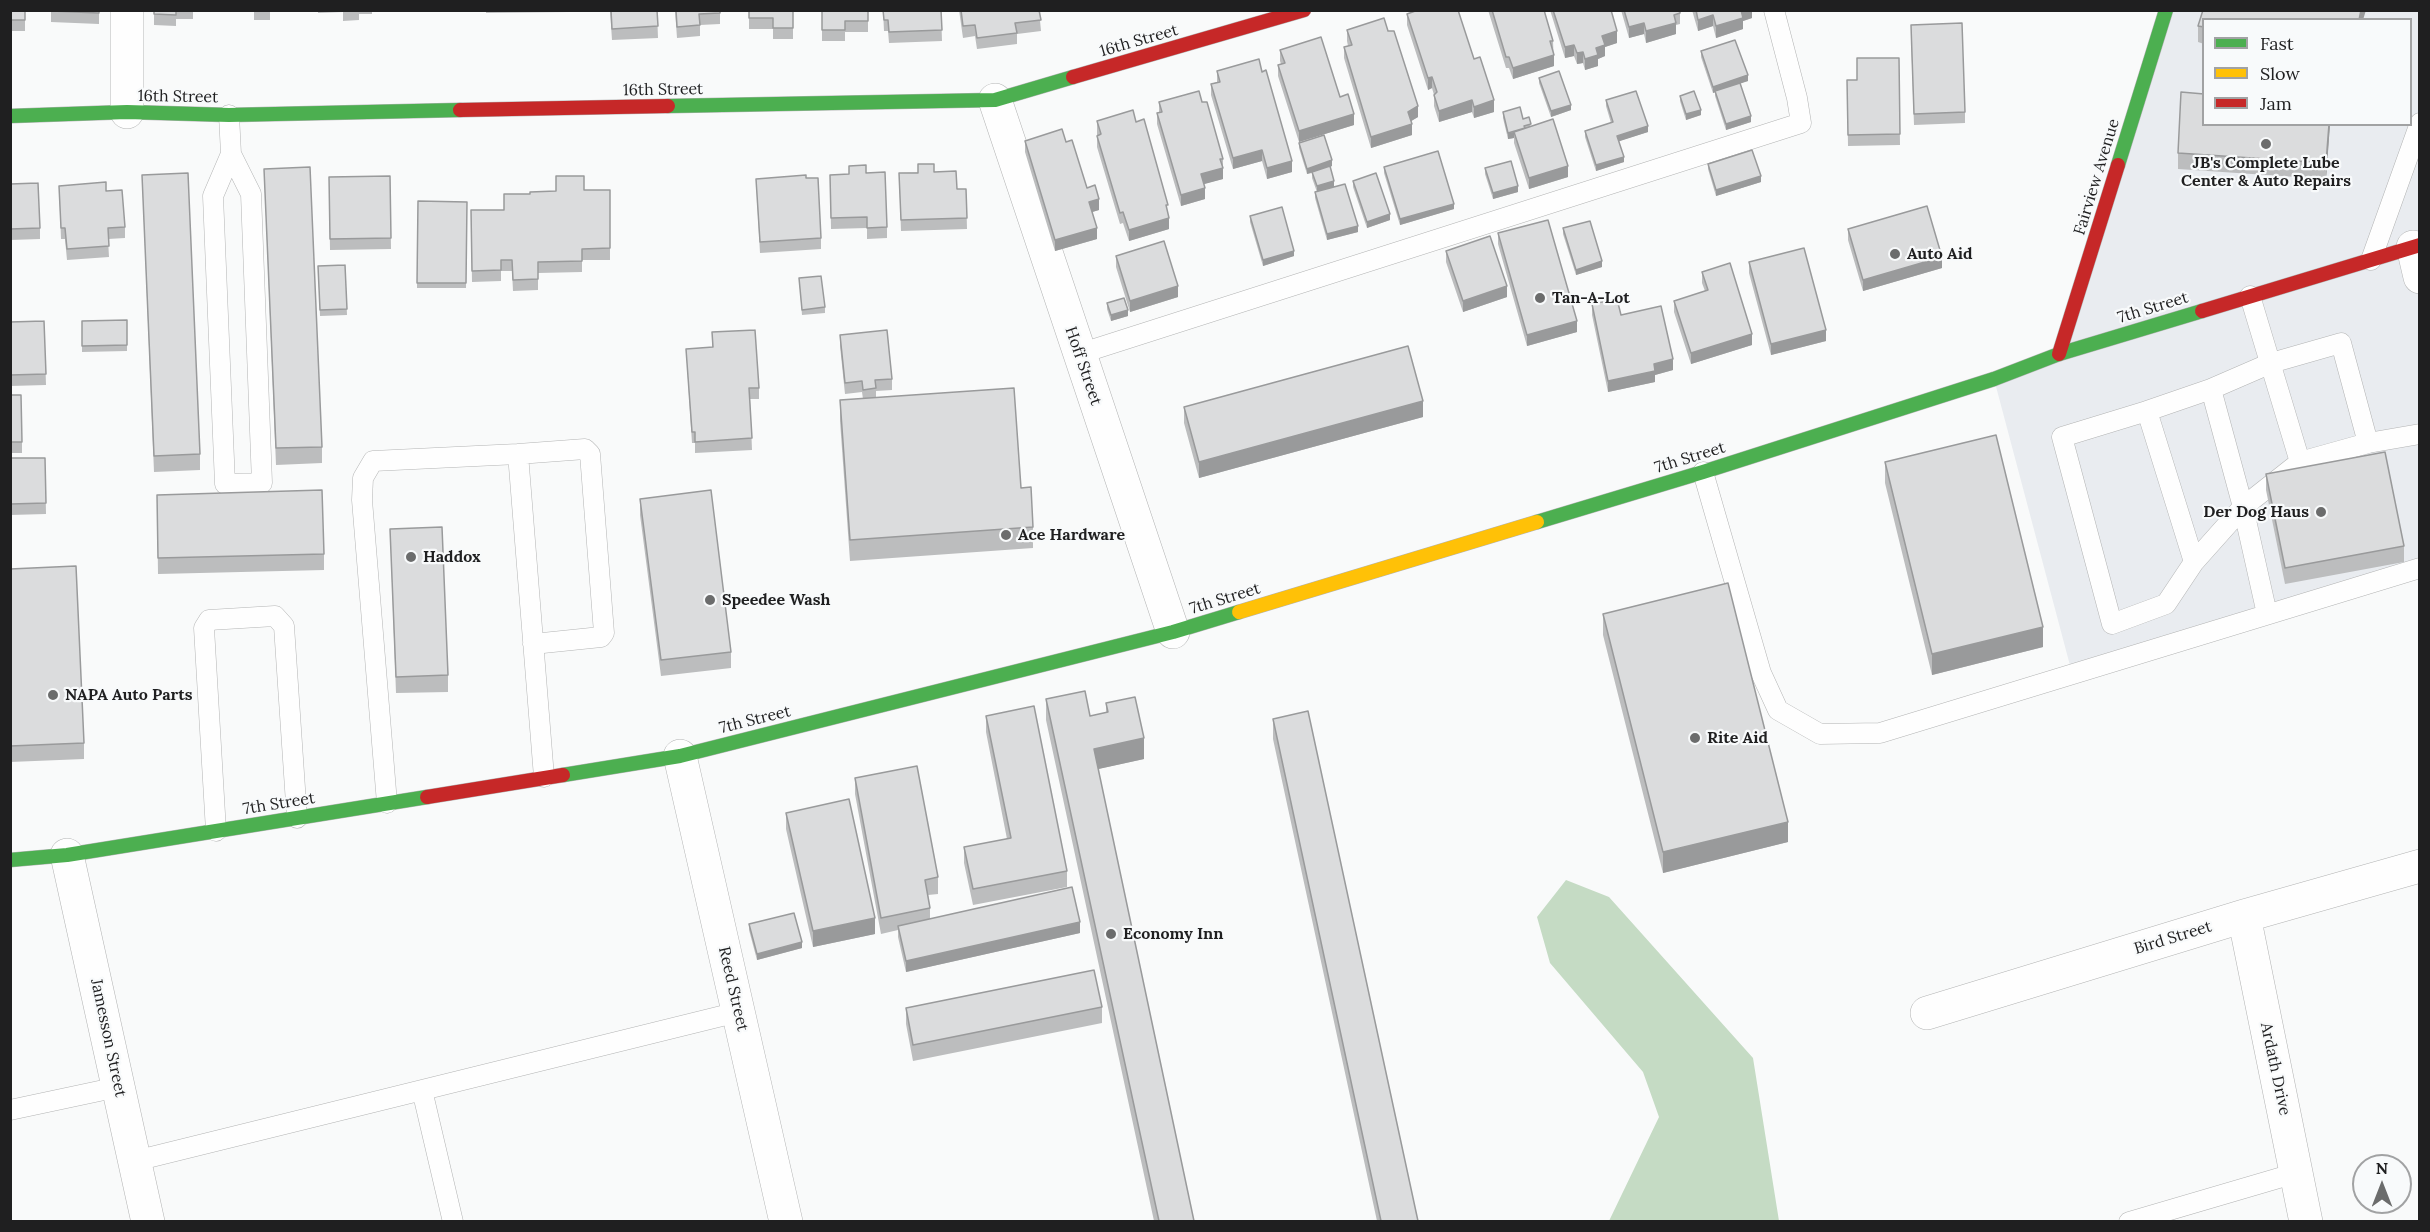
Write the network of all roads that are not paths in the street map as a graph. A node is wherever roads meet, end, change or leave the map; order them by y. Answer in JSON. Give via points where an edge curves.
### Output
{"nodes":[{"id":1,"x":127,"y":10,"type":"edge"},
{"id":2,"x":1304,"y":10,"type":"edge"},
{"id":3,"x":1774,"y":10,"type":"edge"},
{"id":4,"x":2166,"y":10,"type":"edge"},
{"id":5,"x":995,"y":100,"type":"junction"},
{"id":6,"x":127,"y":112,"type":"junction"},
{"id":7,"x":229,"y":115,"type":"junction"},
{"id":8,"x":10,"y":116,"type":"edge"},
{"id":9,"x":2420,"y":123,"type":"edge"},
{"id":10,"x":231,"y":153,"type":"junction"},
{"id":11,"x":2417,"y":256,"type":"edge"},
{"id":12,"x":2371,"y":260,"type":"junction"},
{"id":13,"x":2250,"y":296,"type":"junction"},
{"id":14,"x":1079,"y":354,"type":"junction"},
{"id":15,"x":2059,"y":354,"type":"junction"},
{"id":16,"x":2271,"y":363,"type":"junction"},
{"id":17,"x":2211,"y":389,"type":"junction"},
{"id":18,"x":2147,"y":411,"type":"junction"},
{"id":19,"x":2420,"y":434,"type":"edge"},
{"id":20,"x":2368,"y":443,"type":"junction"},
{"id":21,"x":518,"y":454,"type":"junction"},
{"id":22,"x":2300,"y":462,"type":"junction"},
{"id":23,"x":1703,"y":472,"type":"junction"},
{"id":24,"x":2243,"y":507,"type":"junction"},
{"id":25,"x":2194,"y":562,"type":"junction"},
{"id":26,"x":2420,"y":568,"type":"edge"},
{"id":27,"x":2267,"y":614,"type":"junction"},
{"id":28,"x":1173,"y":632,"type":"junction"},
{"id":29,"x":533,"y":644,"type":"junction"},
{"id":30,"x":680,"y":756,"type":"junction"},
{"id":31,"x":544,"y":777,"type":"junction"},
{"id":32,"x":387,"y":803,"type":"junction"},
{"id":33,"x":297,"y":818,"type":"junction"},
{"id":34,"x":216,"y":831,"type":"junction"},
{"id":35,"x":67,"y":855,"type":"junction"},
{"id":36,"x":10,"y":860,"type":"edge"},
{"id":37,"x":2420,"y":866,"type":"edge"},
{"id":38,"x":2244,"y":916,"type":"junction"},
{"id":39,"x":738,"y":1012,"type":"junction"},
{"id":40,"x":1926,"y":1013,"type":"dead end"},
{"id":41,"x":118,"y":1087,"type":"junction"},
{"id":42,"x":422,"y":1090,"type":"junction"},
{"id":43,"x":10,"y":1110,"type":"edge"},
{"id":44,"x":135,"y":1161,"type":"junction"},
{"id":45,"x":2296,"y":1173,"type":"junction"},
{"id":46,"x":148,"y":1221,"type":"edge"},
{"id":47,"x":453,"y":1221,"type":"edge"},
{"id":48,"x":786,"y":1221,"type":"edge"},
{"id":49,"x":2128,"y":1221,"type":"edge"},
{"id":50,"x":2306,"y":1221,"type":"edge"}],
"edges":[{"from":1,"to":6,"type":"street"},
{"from":2,"to":5,"type":"main road","name":"16th Street"},
{"from":3,"to":14,"type":"lane","via":[[1801,123]]},
{"from":4,"to":15,"type":"main road","name":"Fairview Avenue"},
{"from":5,"to":7,"type":"main road","name":"16th Street"},
{"from":5,"to":14,"type":"street","name":"Hoff Street"},
{"from":6,"to":7,"type":"main road","name":"16th Street"},
{"from":6,"to":8,"type":"main road","name":"16th Street"},
{"from":7,"to":10,"type":"lane"},
{"from":9,"to":12,"type":"lane"},
{"from":10,"to":10,"type":"lane","via":[[213,196],[225,484],[262,483],[251,194]]},
{"from":11,"to":12,"type":"main road","name":"7th Street"},
{"from":12,"to":13,"type":"main road","name":"7th Street"},
{"from":13,"to":15,"type":"main road","name":"7th Street"},
{"from":13,"to":16,"type":"lane"},
{"from":14,"to":28,"type":"street","name":"Hoff Street"},
{"from":15,"to":23,"type":"main road","name":"7th Street","via":[[1994,379]]},
{"from":16,"to":17,"type":"lane"},
{"from":16,"to":20,"type":"lane","via":[[2341,343]]},
{"from":16,"to":22,"type":"lane"},
{"from":17,"to":18,"type":"lane"},
{"from":17,"to":24,"type":"lane"},
{"from":18,"to":25,"type":"lane"},
{"from":18,"to":25,"type":"lane","via":[[2062,437],[2112,624],[2166,604]]},
{"from":19,"to":20,"type":"lane"},
{"from":20,"to":22,"type":"lane"},
{"from":21,"to":29,"type":"lane"},
{"from":21,"to":29,"type":"lane","via":[[585,449],[590,454],[591,466],[604,633],[601,637]]},
{"from":21,"to":32,"type":"lane","via":[[374,461],[363,478]]},
{"from":22,"to":24,"type":"lane"},
{"from":23,"to":27,"type":"lane","via":[[1761,673],[1778,710],[1820,734],[1880,733]]},
{"from":23,"to":28,"type":"main road","name":"7th Street"},
{"from":24,"to":25,"type":"lane"},
{"from":24,"to":27,"type":"lane"},
{"from":26,"to":27,"type":"lane"},
{"from":28,"to":30,"type":"main road","name":"7th Street"},
{"from":29,"to":31,"type":"lane"},
{"from":30,"to":31,"type":"main road","name":"7th Street"},
{"from":30,"to":39,"type":"street","name":"Reed Street"},
{"from":31,"to":32,"type":"main road","name":"7th Street"},
{"from":32,"to":33,"type":"main road","name":"7th Street"},
{"from":33,"to":34,"type":"main road","name":"7th Street"},
{"from":33,"to":34,"type":"lane","via":[[284,626],[275,616],[209,620],[204,628]]},
{"from":34,"to":35,"type":"main road","name":"7th Street"},
{"from":35,"to":36,"type":"main road","name":"7th Street"},
{"from":35,"to":41,"type":"street","name":"Jamesson Street"},
{"from":37,"to":38,"type":"street","name":"Bird Street"},
{"from":38,"to":40,"type":"street","name":"Bird Street"},
{"from":38,"to":45,"type":"street","name":"Ardath Drive"},
{"from":39,"to":42,"type":"lane"},
{"from":39,"to":48,"type":"street","name":"Reed Street"},
{"from":41,"to":43,"type":"lane"},
{"from":41,"to":44,"type":"street","name":"Jamesson Street"},
{"from":42,"to":44,"type":"lane"},
{"from":42,"to":47,"type":"lane"},
{"from":44,"to":46,"type":"street","name":"Jamesson Street"},
{"from":45,"to":49,"type":"lane"},
{"from":45,"to":50,"type":"street","name":"Ardath Drive"}]}
